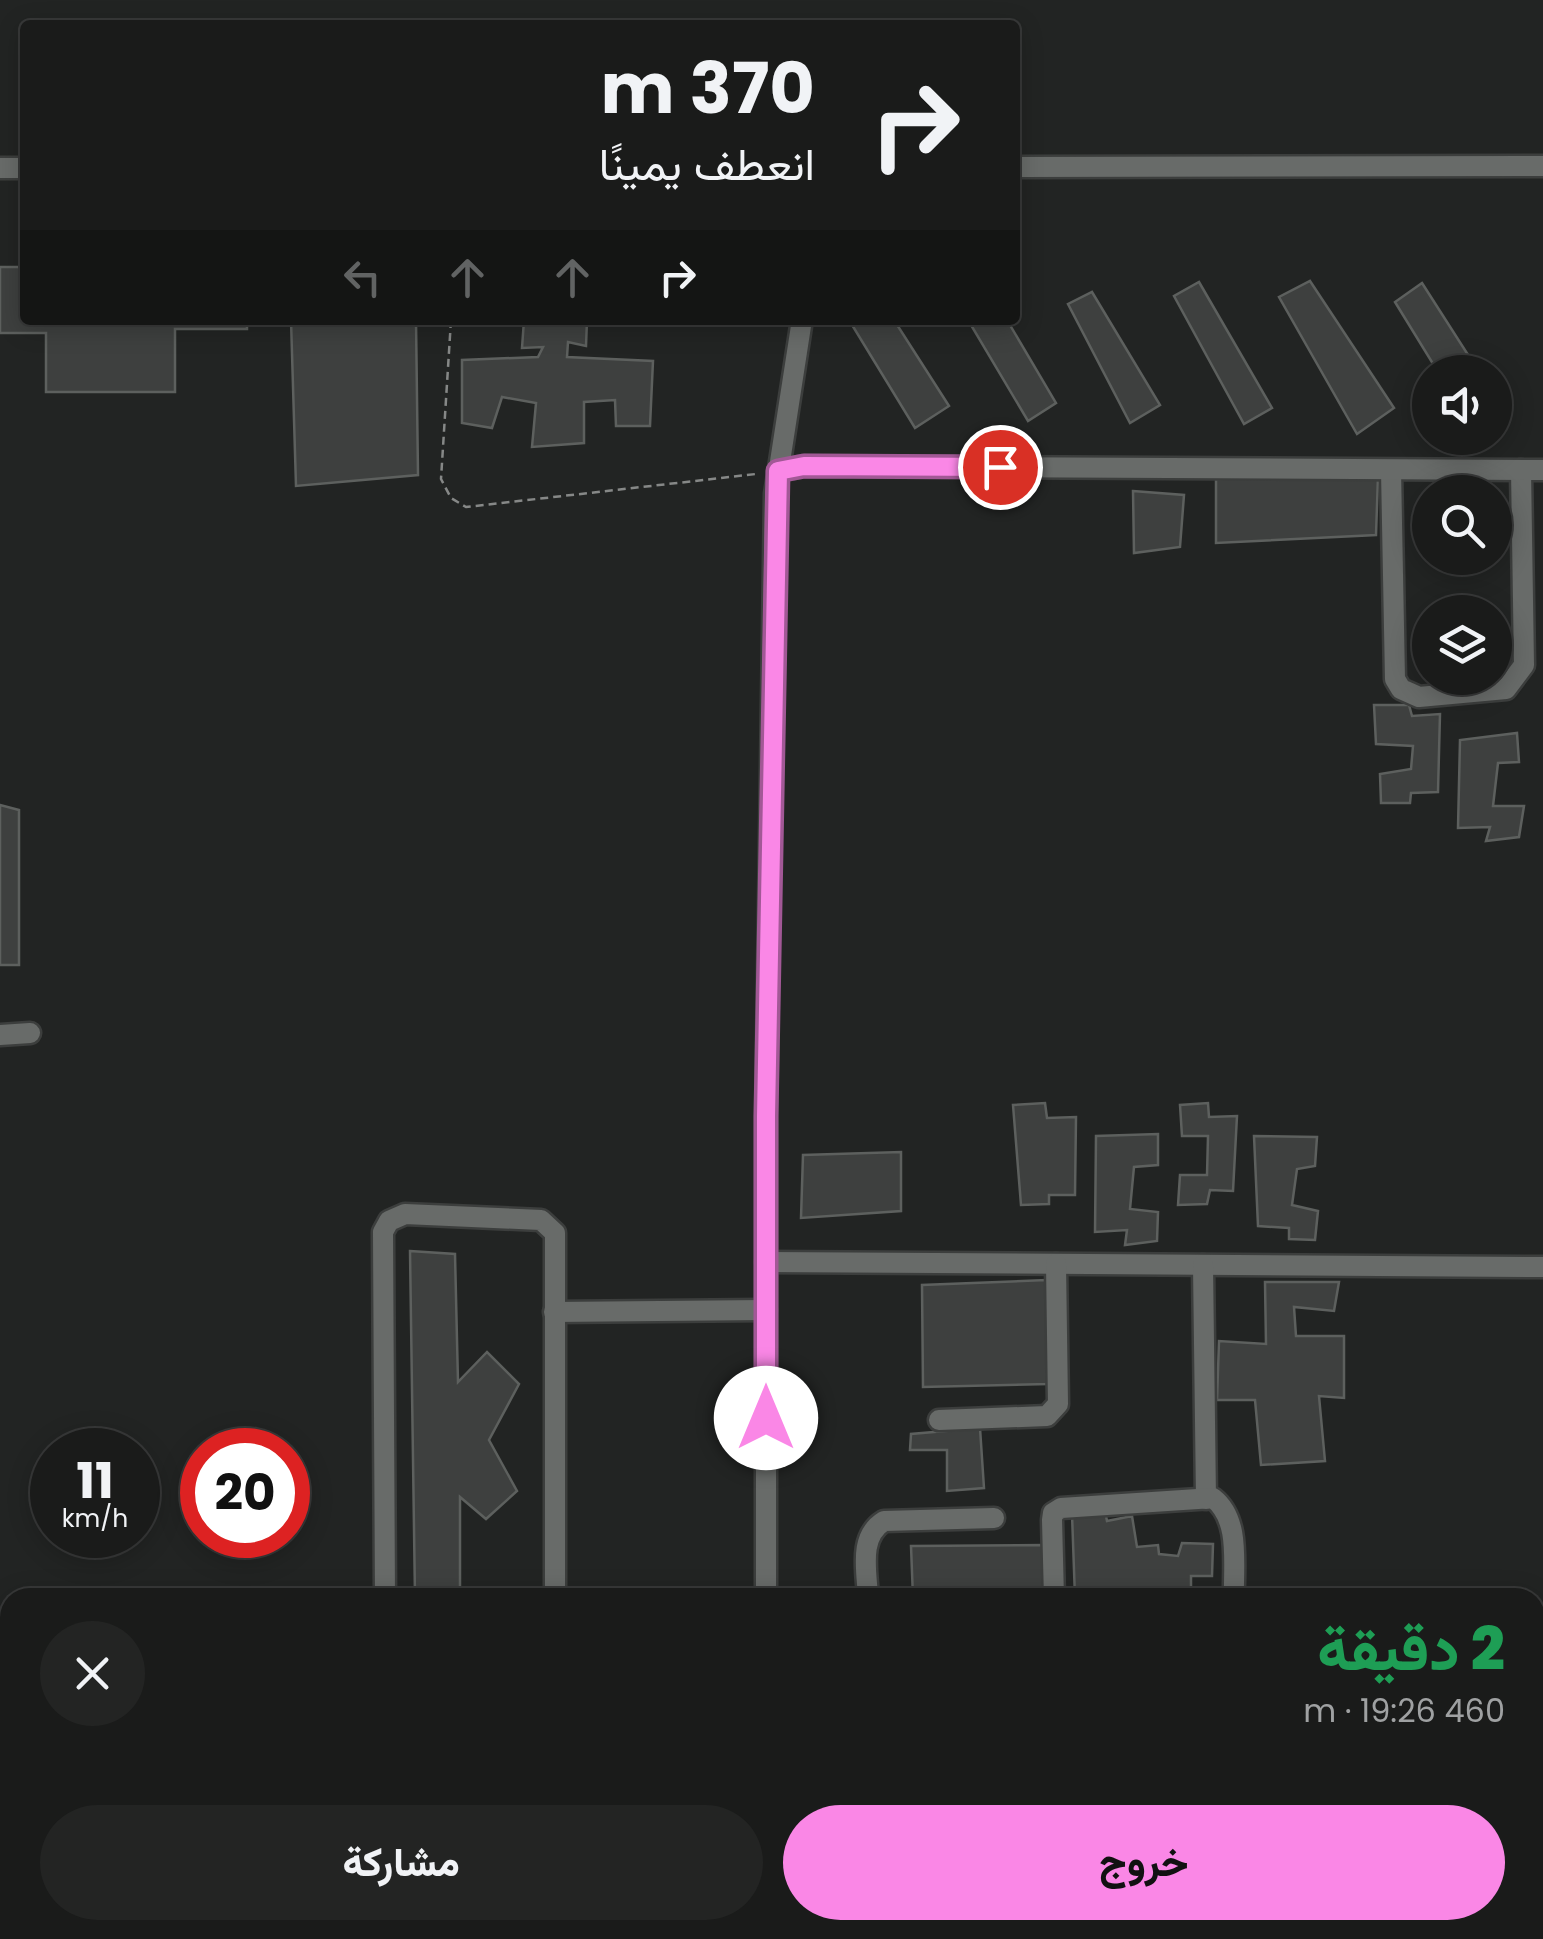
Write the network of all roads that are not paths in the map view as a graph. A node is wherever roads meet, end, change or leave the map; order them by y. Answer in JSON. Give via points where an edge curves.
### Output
{"nodes":[{"id":1,"x":1543,"y":166,"type":"edge"},
{"id":2,"x":1020,"y":167,"type":"edge"},
{"id":3,"x":802,"y":325,"type":"edge"},
{"id":4,"x":1390,"y":470,"type":"junction"},
{"id":5,"x":1521,"y":470,"type":"junction"},
{"id":6,"x":1543,"y":470,"type":"edge"},
{"id":7,"x":778,"y":471,"type":"junction"},
{"id":8,"x":30,"y":1034,"type":"dead end"},
{"id":9,"x":0,"y":1035,"type":"edge"},
{"id":10,"x":766,"y":1262,"type":"junction"},
{"id":11,"x":1056,"y":1264,"type":"junction"},
{"id":12,"x":1203,"y":1265,"type":"junction"},
{"id":13,"x":1543,"y":1267,"type":"edge"},
{"id":14,"x":766,"y":1310,"type":"junction"},
{"id":15,"x":554,"y":1312,"type":"junction"},
{"id":16,"x":938,"y":1420,"type":"dead end"},
{"id":17,"x":1206,"y":1499,"type":"junction"},
{"id":18,"x":994,"y":1518,"type":"dead end"},
{"id":19,"x":384,"y":1588,"type":"edge"},
{"id":20,"x":555,"y":1588,"type":"edge"},
{"id":21,"x":766,"y":1588,"type":"edge"},
{"id":22,"x":868,"y":1588,"type":"edge"},
{"id":23,"x":1054,"y":1588,"type":"edge"},
{"id":24,"x":1234,"y":1588,"type":"edge"}],
"edges":[{"from":1,"to":2,"type":"lane"},
{"from":3,"to":7,"type":"lane"},
{"from":4,"to":5,"type":"lane"},
{"from":4,"to":5,"type":"lane","via":[[1396,679],[1400,690],[1420,697],[1506,688],[1524,665]]},
{"from":4,"to":7,"type":"lane"},
{"from":5,"to":6,"type":"lane"},
{"from":7,"to":10,"type":"lane"},
{"from":8,"to":9,"type":"lane"},
{"from":10,"to":11,"type":"lane"},
{"from":10,"to":14,"type":"lane"},
{"from":11,"to":12,"type":"lane"},
{"from":11,"to":16,"type":"lane","via":[[1054,1412]]},
{"from":12,"to":13,"type":"lane"},
{"from":12,"to":17,"type":"lane"},
{"from":14,"to":15,"type":"lane"},
{"from":14,"to":21,"type":"lane"},
{"from":15,"to":19,"type":"lane","via":[[554,1233],[540,1220],[405,1214],[388,1221]]},
{"from":15,"to":20,"type":"lane"},
{"from":17,"to":23,"type":"lane","via":[[1061,1508],[1052,1520]]},
{"from":17,"to":24,"type":"lane","via":[[1225,1508],[1231,1520]]},
{"from":18,"to":22,"type":"lane","via":[[884,1522],[871,1529]]}]}
